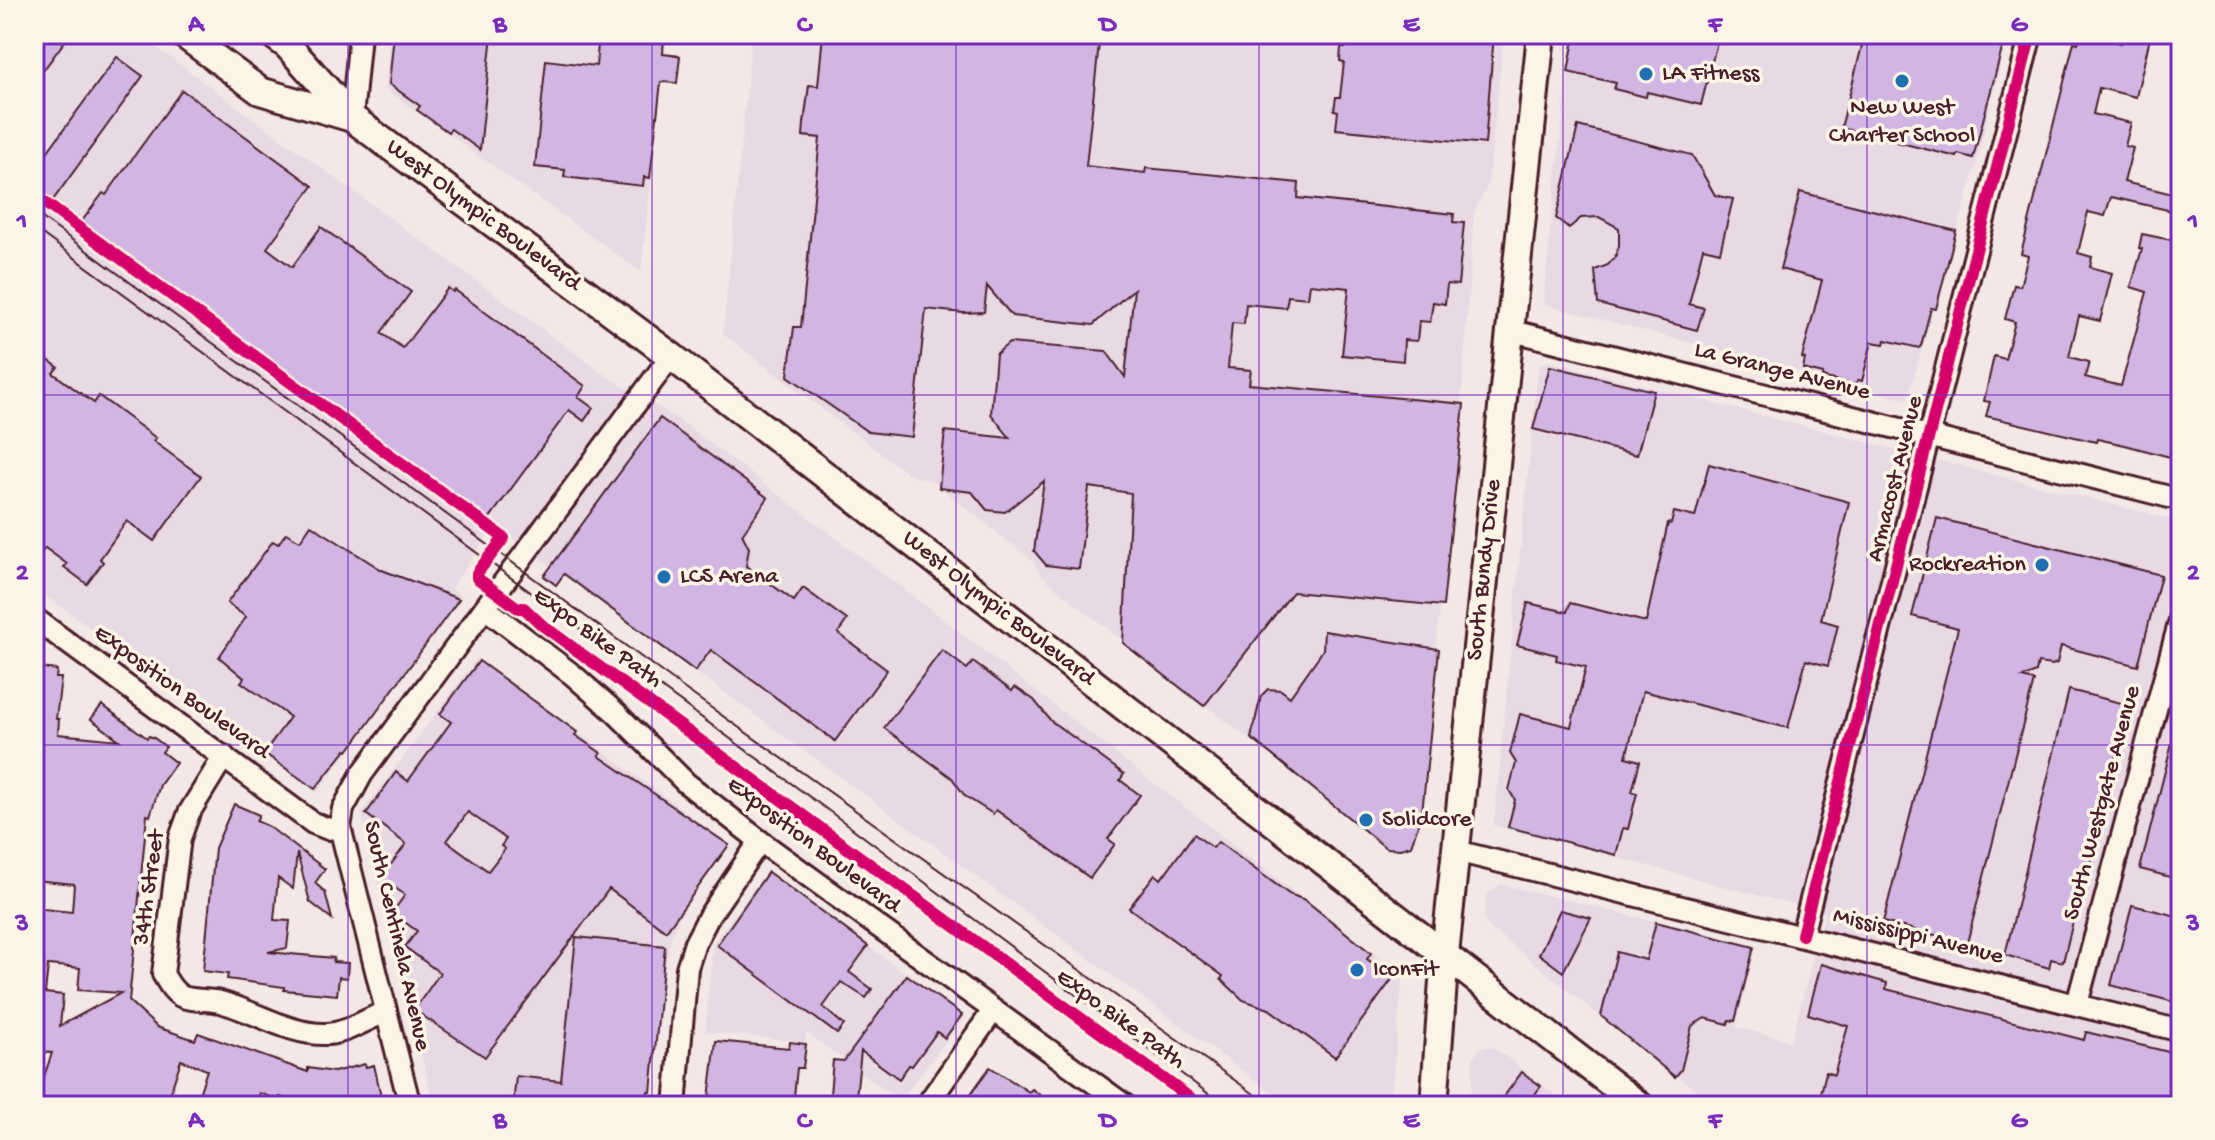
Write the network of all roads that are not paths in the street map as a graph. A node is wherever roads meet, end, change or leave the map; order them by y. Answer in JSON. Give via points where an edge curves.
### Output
{"nodes":[{"id":1,"x":183,"y":34,"type":"edge"},
{"id":2,"x":272,"y":34,"type":"edge"},
{"id":3,"x":360,"y":34,"type":"edge"},
{"id":4,"x":1541,"y":34,"type":"edge"},
{"id":5,"x":2031,"y":34,"type":"edge"},
{"id":6,"x":352,"y":118,"type":"junction"},
{"id":7,"x":1509,"y":330,"type":"junction"},
{"id":8,"x":671,"y":356,"type":"junction"},
{"id":9,"x":1930,"y":436,"type":"junction"},
{"id":10,"x":2181,"y":500,"type":"edge"},
{"id":11,"x":485,"y":608,"type":"junction"},
{"id":12,"x":2181,"y":616,"type":"edge"},
{"id":13,"x":34,"y":618,"type":"edge"},
{"id":14,"x":224,"y":756,"type":"junction"},
{"id":15,"x":340,"y":827,"type":"junction"},
{"id":16,"x":760,"y":841,"type":"junction"},
{"id":17,"x":1456,"y":851,"type":"junction"},
{"id":18,"x":1802,"y":935,"type":"junction"},
{"id":19,"x":1445,"y":954,"type":"junction"},
{"id":20,"x":2077,"y":1004,"type":"junction"},
{"id":21,"x":993,"y":1011,"type":"junction"},
{"id":22,"x":386,"y":1012,"type":"junction"},
{"id":23,"x":2181,"y":1031,"type":"edge"},
{"id":24,"x":410,"y":1106,"type":"edge"},
{"id":25,"x":675,"y":1106,"type":"edge"},
{"id":26,"x":926,"y":1106,"type":"edge"},
{"id":27,"x":1126,"y":1106,"type":"edge"},
{"id":28,"x":1434,"y":1106,"type":"edge"},
{"id":29,"x":1640,"y":1106,"type":"edge"}],
"edges":[{"from":1,"to":6,"type":"main road","via":[[260,91]]},
{"from":2,"to":6,"type":"main road"},
{"from":3,"to":6,"type":"street"},
{"from":4,"to":7,"type":"main road","name":"South Bundy Drive"},
{"from":5,"to":9,"type":"street","name":"Armacost Avenue"},
{"from":6,"to":8,"type":"main road","name":"West Olympic Boulevard"},
{"from":7,"to":9,"type":"street","name":"La Grange Avenue"},
{"from":7,"to":17,"type":"main road","name":"South Bundy Drive"},
{"from":8,"to":11,"type":"street","name":"South Centinela Avenue"},
{"from":8,"to":19,"type":"main road","name":"West Olympic Boulevard"},
{"from":9,"to":10,"type":"street","name":"La Grange Avenue"},
{"from":9,"to":18,"type":"street","name":"Armacost Avenue"},
{"from":11,"to":15,"type":"street","name":"South Centinela Avenue","via":[[362,774],[343,809]]},
{"from":11,"to":16,"type":"street","name":"Exposition Boulevard","via":[[573,675],[686,783]]},
{"from":12,"to":20,"type":"street","name":"South Westgate Avenue"},
{"from":13,"to":14,"type":"street","name":"Exposition Boulevard"},
{"from":14,"to":15,"type":"street","name":"Exposition Boulevard","via":[[313,823]]},
{"from":14,"to":22,"type":"street","name":"34th Street","via":[[180,838],[163,974],[170,988],[182,997],[224,1003],[326,1034]]},
{"from":15,"to":22,"type":"street","name":"South Centinela Avenue"},
{"from":16,"to":21,"type":"street","name":"Exposition Boulevard"},
{"from":16,"to":25,"type":"street","via":[[709,916],[687,968]]},
{"from":17,"to":18,"type":"street","name":"Mississippi Avenue"},
{"from":17,"to":19,"type":"main road","name":"South Bundy Drive"},
{"from":18,"to":20,"type":"street","name":"Mississippi Avenue"},
{"from":19,"to":28,"type":"main road","name":"South Bundy Drive"},
{"from":19,"to":29,"type":"main road","name":"West Olympic Boulevard"},
{"from":20,"to":23,"type":"street","name":"Mississippi Avenue"},
{"from":21,"to":26,"type":"street"},
{"from":21,"to":27,"type":"street","name":"Exposition Boulevard"},
{"from":22,"to":24,"type":"street","name":"South Centinela Avenue"}]}
